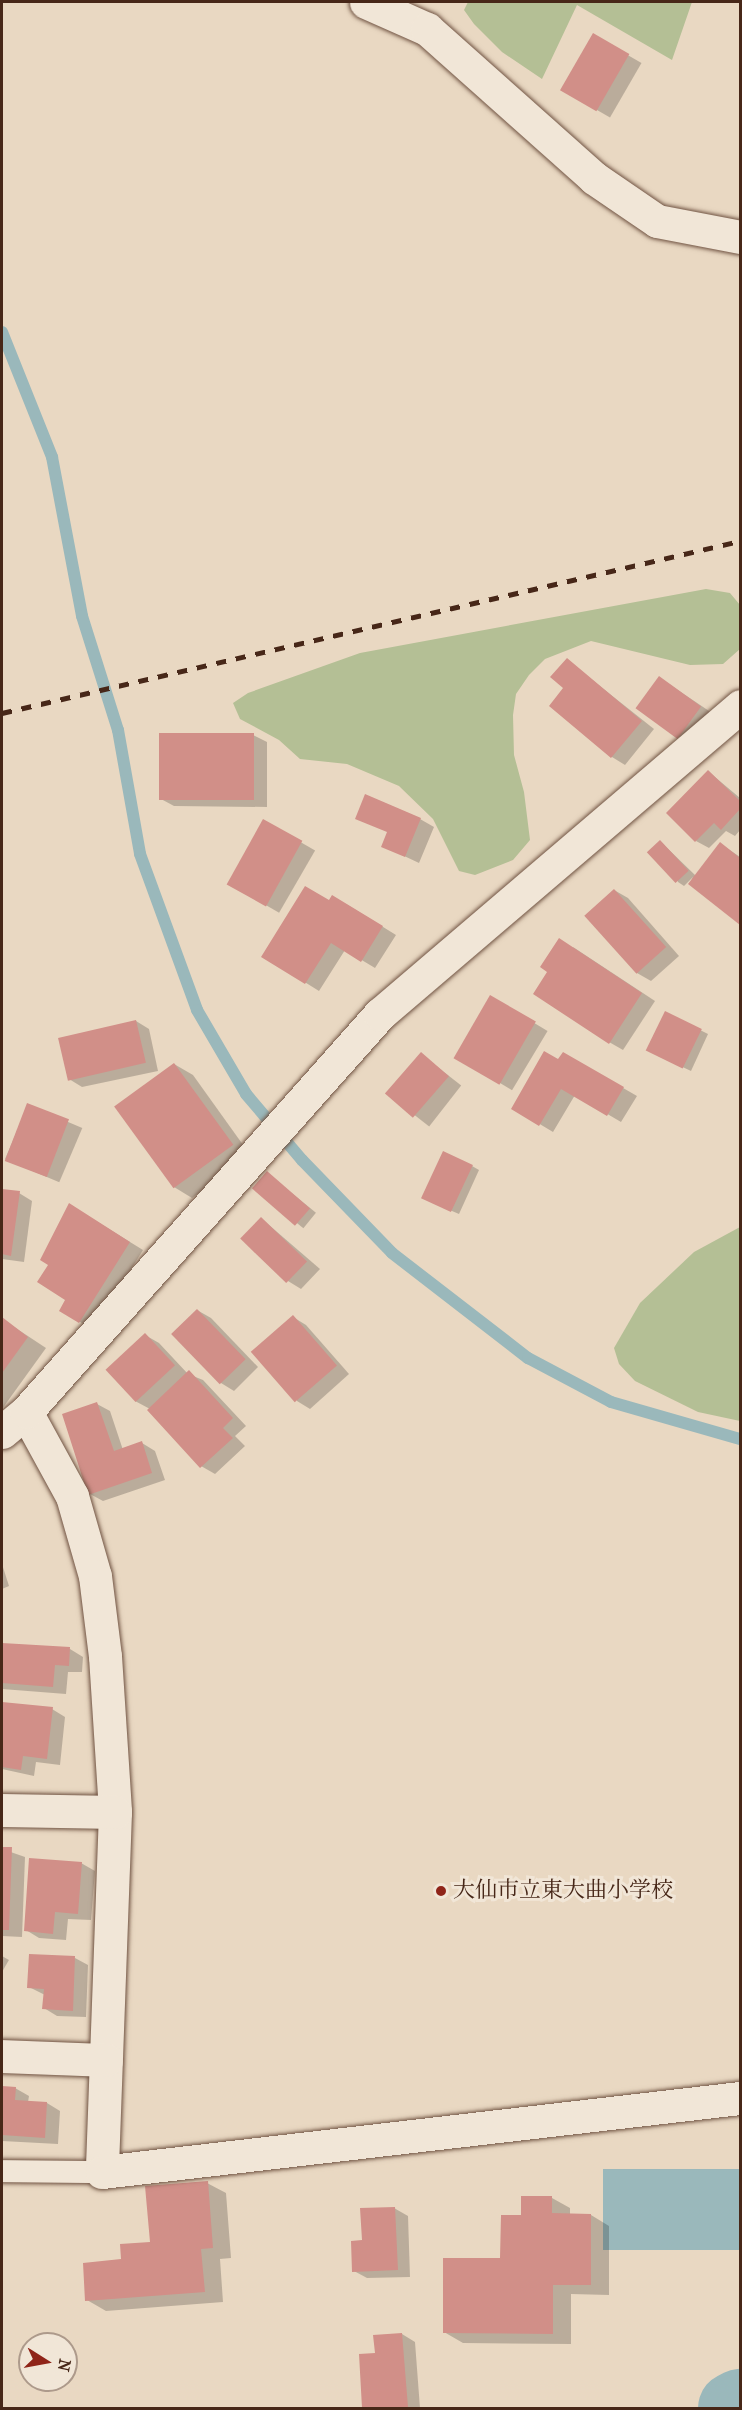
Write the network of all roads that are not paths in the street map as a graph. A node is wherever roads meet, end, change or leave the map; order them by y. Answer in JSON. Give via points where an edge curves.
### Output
{"nodes":[{"id":1,"x":366,"y":2,"type":"edge"},
{"id":2,"x":741,"y":237,"type":"edge"},
{"id":3,"x":741,"y":706,"type":"edge"},
{"id":4,"x":14,"y":1422,"type":"edge"},
{"id":5,"x":2,"y":1810,"type":"edge"},
{"id":6,"x":115,"y":1812,"type":"junction"},
{"id":7,"x":2,"y":2056,"type":"edge"},
{"id":8,"x":106,"y":2060,"type":"junction"},
{"id":9,"x":741,"y":2098,"type":"edge"},
{"id":10,"x":2,"y":2171,"type":"edge"},
{"id":11,"x":102,"y":2172,"type":"junction"}],
"edges":[{"from":1,"to":2,"type":"street","via":[[427,29],[594,178],[657,221]]},
{"from":3,"to":4,"type":"street","via":[[380,1014]]},
{"from":4,"to":6,"type":"street","via":[[72,1496],[95,1576],[105,1656]]},
{"from":5,"to":6,"type":"street"},
{"from":6,"to":8,"type":"street"},
{"from":7,"to":8,"type":"street"},
{"from":8,"to":11,"type":"street"},
{"from":9,"to":11,"type":"street"},
{"from":10,"to":11,"type":"lane"}]}
